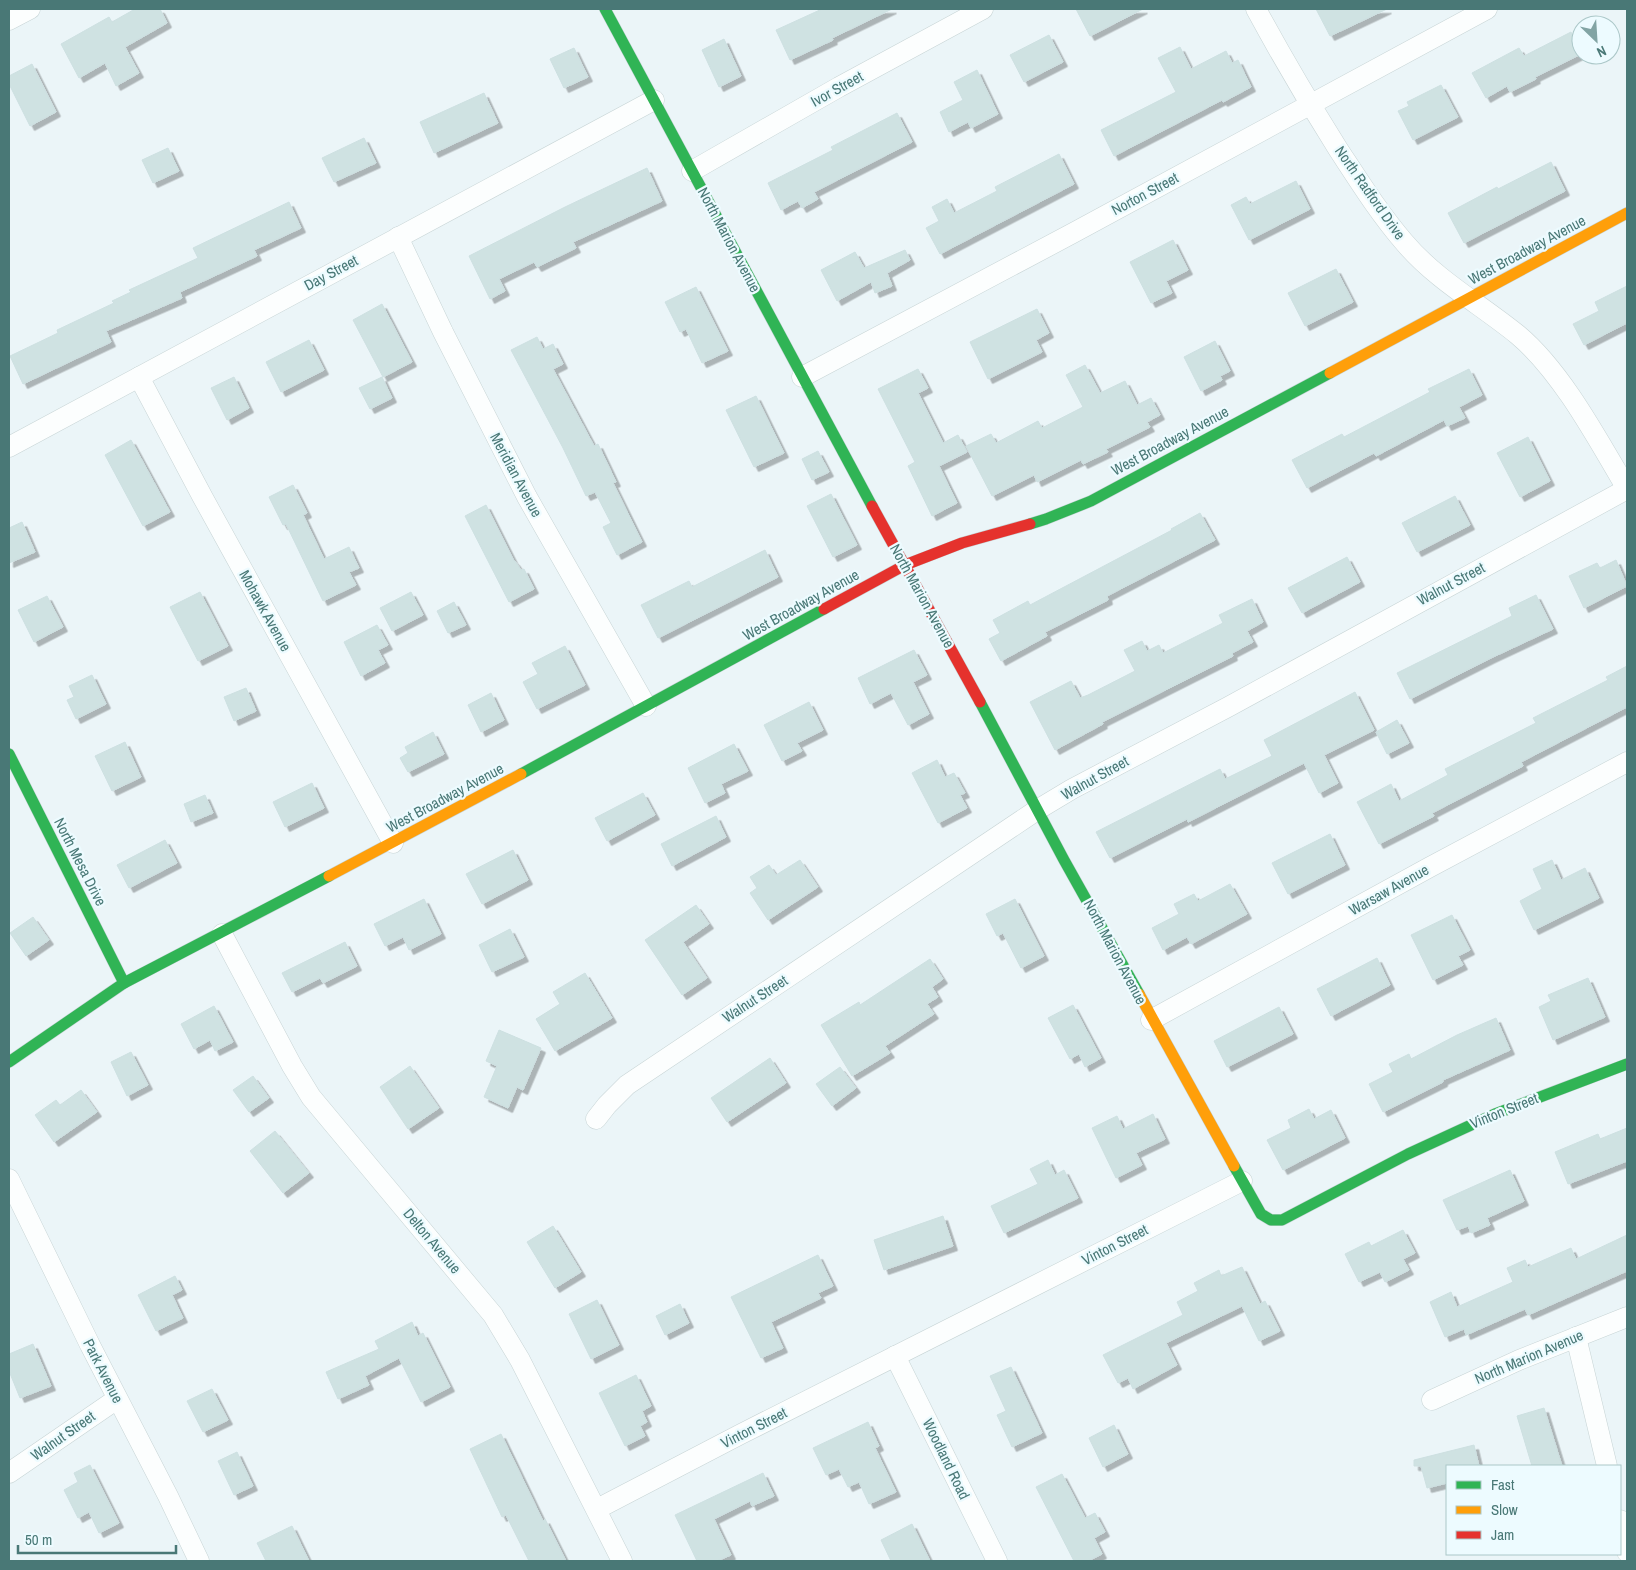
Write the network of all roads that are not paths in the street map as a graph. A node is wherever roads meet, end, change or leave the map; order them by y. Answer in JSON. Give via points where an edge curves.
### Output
{"nodes":[{"id":1,"x":30,"y":9,"type":"edge"},
{"id":2,"x":606,"y":9,"type":"edge"},
{"id":3,"x":983,"y":9,"type":"edge"},
{"id":4,"x":1256,"y":9,"type":"edge"},
{"id":5,"x":1487,"y":9,"type":"edge"},
{"id":6,"x":9,"y":20,"type":"edge"},
{"id":7,"x":654,"y":100,"type":"junction"},
{"id":8,"x":1310,"y":105,"type":"junction"},
{"id":9,"x":692,"y":171,"type":"junction"},
{"id":10,"x":1627,"y":213,"type":"edge"},
{"id":11,"x":398,"y":237,"type":"junction"},
{"id":12,"x":1469,"y":299,"type":"junction"},
{"id":13,"x":139,"y":377,"type":"junction"},
{"id":14,"x":802,"y":377,"type":"junction"},
{"id":15,"x":9,"y":447,"type":"edge"},
{"id":16,"x":1627,"y":489,"type":"edge"},
{"id":17,"x":905,"y":565,"type":"junction"},
{"id":18,"x":646,"y":706,"type":"junction"},
{"id":19,"x":9,"y":754,"type":"edge"},
{"id":20,"x":1627,"y":762,"type":"edge"},
{"id":21,"x":1038,"y":810,"type":"junction"},
{"id":22,"x":393,"y":843,"type":"junction"},
{"id":23,"x":222,"y":934,"type":"junction"},
{"id":24,"x":124,"y":983,"type":"junction"},
{"id":25,"x":1151,"y":1020,"type":"junction"},
{"id":26,"x":9,"y":1062,"type":"edge"},
{"id":27,"x":1627,"y":1064,"type":"edge"},
{"id":28,"x":596,"y":1119,"type":"dead end"},
{"id":29,"x":9,"y":1179,"type":"edge"},
{"id":30,"x":1242,"y":1181,"type":"junction"},
{"id":31,"x":1627,"y":1317,"type":"edge"},
{"id":32,"x":1576,"y":1337,"type":"junction"},
{"id":33,"x":895,"y":1356,"type":"junction"},
{"id":34,"x":117,"y":1399,"type":"junction"},
{"id":35,"x":1432,"y":1400,"type":"dead end"},
{"id":36,"x":1607,"y":1465,"type":"edge"},
{"id":37,"x":9,"y":1473,"type":"edge"},
{"id":38,"x":597,"y":1509,"type":"junction"},
{"id":39,"x":1621,"y":1525,"type":"edge"},
{"id":40,"x":1627,"y":1552,"type":"edge"},
{"id":41,"x":199,"y":1561,"type":"edge"},
{"id":42,"x":622,"y":1561,"type":"edge"},
{"id":43,"x":997,"y":1561,"type":"edge"}],
"edges":[{"from":1,"to":6,"type":"street"},
{"from":2,"to":7,"type":"street","name":"North Marion Avenue"},
{"from":3,"to":9,"type":"street","name":"Ivor Street"},
{"from":4,"to":8,"type":"street","name":"North Radford Drive"},
{"from":5,"to":8,"type":"street","name":"Norton Street"},
{"from":7,"to":9,"type":"street","name":"North Marion Avenue"},
{"from":7,"to":11,"type":"street","name":"Day Street"},
{"from":8,"to":12,"type":"street","name":"North Radford Drive","via":[[1369,198],[1403,241],[1426,266]]},
{"from":8,"to":14,"type":"street","name":"Norton Street"},
{"from":9,"to":14,"type":"street","name":"North Marion Avenue"},
{"from":10,"to":12,"type":"street","name":"West Broadway Avenue"},
{"from":11,"to":13,"type":"street","name":"Day Street"},
{"from":11,"to":18,"type":"street","name":"Meridian Avenue","via":[[527,497]]},
{"from":12,"to":16,"type":"street","name":"North Radford Drive","via":[[1518,336],[1542,359],[1594,433]]},
{"from":12,"to":17,"type":"street","name":"West Broadway Avenue","via":[[1091,501],[1046,519],[962,542]]},
{"from":13,"to":15,"type":"street","name":"Day Street"},
{"from":13,"to":22,"type":"street","name":"Mohawk Avenue"},
{"from":14,"to":17,"type":"street","name":"North Marion Avenue"},
{"from":16,"to":21,"type":"street","name":"Walnut Street"},
{"from":17,"to":18,"type":"street","name":"West Broadway Avenue"},
{"from":17,"to":21,"type":"street","name":"North Marion Avenue"},
{"from":18,"to":22,"type":"street","name":"West Broadway Avenue"},
{"from":19,"to":24,"type":"street","name":"North Mesa Drive"},
{"from":20,"to":25,"type":"street","name":"Warsaw Avenue"},
{"from":21,"to":25,"type":"street","name":"North Marion Avenue"},
{"from":21,"to":28,"type":"street","name":"Walnut Street","via":[[627,1085]]},
{"from":22,"to":23,"type":"street","name":"West Broadway Avenue"},
{"from":23,"to":24,"type":"street","name":"West Broadway Avenue"},
{"from":23,"to":38,"type":"street","name":"Delton Avenue","via":[[311,1097],[492,1315],[520,1360]]},
{"from":24,"to":26,"type":"street","name":"West Broadway Avenue"},
{"from":25,"to":30,"type":"street","name":"North Marion Avenue"},
{"from":27,"to":30,"type":"street","name":"Vinton Street","via":[[1495,1114],[1408,1154],[1282,1220],[1271,1220],[1260,1214]]},
{"from":29,"to":34,"type":"street","name":"Park Avenue"},
{"from":30,"to":33,"type":"street","name":"Vinton Street"},
{"from":31,"to":32,"type":"street","name":"North Marion Avenue"},
{"from":32,"to":35,"type":"street","name":"North Marion Avenue"},
{"from":32,"to":36,"type":"street"},
{"from":33,"to":38,"type":"street","name":"Vinton Street"},
{"from":33,"to":43,"type":"street","name":"Woodland Road"},
{"from":34,"to":37,"type":"street","name":"Walnut Street"},
{"from":34,"to":41,"type":"street","name":"Park Avenue"},
{"from":38,"to":42,"type":"street","name":"Delton Avenue"},
{"from":39,"to":40,"type":"street"}]}
